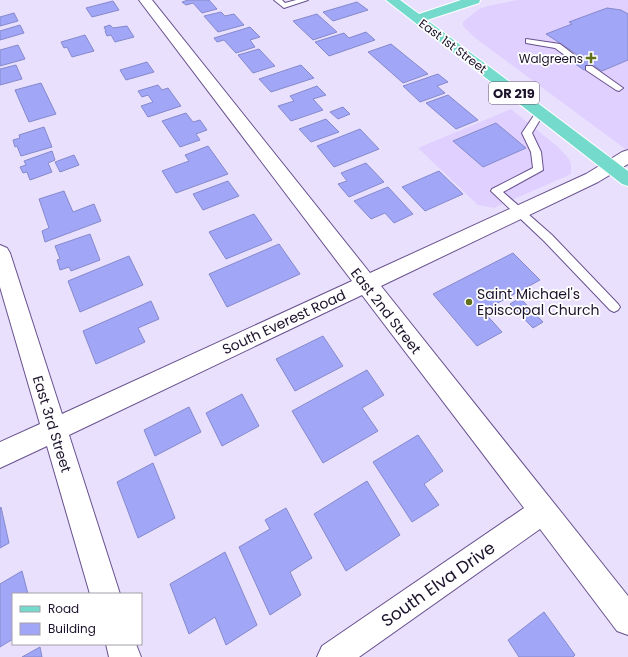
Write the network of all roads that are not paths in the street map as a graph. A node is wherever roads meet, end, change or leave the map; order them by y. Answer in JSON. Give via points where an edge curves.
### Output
{"nodes":[{"id":1,"x":145,"y":0,"type":"edge"},
{"id":2,"x":278,"y":0,"type":"edge"},
{"id":3,"x":304,"y":0,"type":"edge"},
{"id":4,"x":392,"y":0,"type":"edge"},
{"id":5,"x":474,"y":0,"type":"edge"},
{"id":6,"x":417,"y":19,"type":"junction"},
{"id":7,"x":529,"y":41,"type":"dead end"},
{"id":8,"x":573,"y":57,"type":"dead end"},
{"id":9,"x":589,"y":68,"type":"dead end"},
{"id":10,"x":619,"y":88,"type":"dead end"},
{"id":11,"x":540,"y":113,"type":"junction"},
{"id":12,"x":628,"y":156,"type":"edge"},
{"id":13,"x":610,"y":167,"type":"junction"},
{"id":14,"x":628,"y":180,"type":"edge"},
{"id":15,"x":518,"y":212,"type":"junction"},
{"id":16,"x":2,"y":267,"type":"edge"},
{"id":17,"x":365,"y":284,"type":"junction"},
{"id":18,"x":614,"y":307,"type":"dead end"},
{"id":19,"x":54,"y":430,"type":"junction"},
{"id":20,"x":0,"y":455,"type":"edge"},
{"id":21,"x":543,"y":511,"type":"junction"},
{"id":22,"x":105,"y":593,"type":"edge"},
{"id":23,"x":628,"y":620,"type":"edge"},
{"id":24,"x":121,"y":645,"type":"edge"},
{"id":25,"x":125,"y":657,"type":"edge"},
{"id":26,"x":333,"y":657,"type":"edge"}],
"edges":[{"from":1,"to":17,"type":"street","name":"East 2nd Street"},
{"from":2,"to":3,"type":"lane","via":[[284,6]]},
{"from":4,"to":6,"type":"main road","name":"East 1st Street","number":"OR 219"},
{"from":5,"to":6,"type":"main road"},
{"from":6,"to":11,"type":"main road","name":"East 1st Street","number":"OR 219"},
{"from":7,"to":8,"type":"lane","via":[[557,46]]},
{"from":9,"to":10,"type":"lane"},
{"from":11,"to":13,"type":"main road","name":"East 1st Street","number":"OR 219"},
{"from":11,"to":15,"type":"lane","via":[[527,133],[536,152],[538,170],[496,191]]},
{"from":12,"to":13,"type":"street","name":"South Everest Road"},
{"from":13,"to":14,"type":"main road","name":"East 1st Street","number":"OR 219"},
{"from":13,"to":15,"type":"street","name":"South Everest Road"},
{"from":15,"to":17,"type":"street","name":"South Everest Road"},
{"from":15,"to":18,"type":"lane","via":[[548,238]]},
{"from":16,"to":19,"type":"street","name":"East 3rd Street"},
{"from":17,"to":19,"type":"street","name":"South Everest Road"},
{"from":17,"to":21,"type":"street","name":"East 2nd Street"},
{"from":19,"to":20,"type":"street","name":"South Everest Road"},
{"from":19,"to":22,"type":"street","name":"East 3rd Street"},
{"from":21,"to":23,"type":"street","name":"East 2nd Street"},
{"from":21,"to":26,"type":"street","name":"South Elva Drive"},
{"from":24,"to":25,"type":"street"}]}
